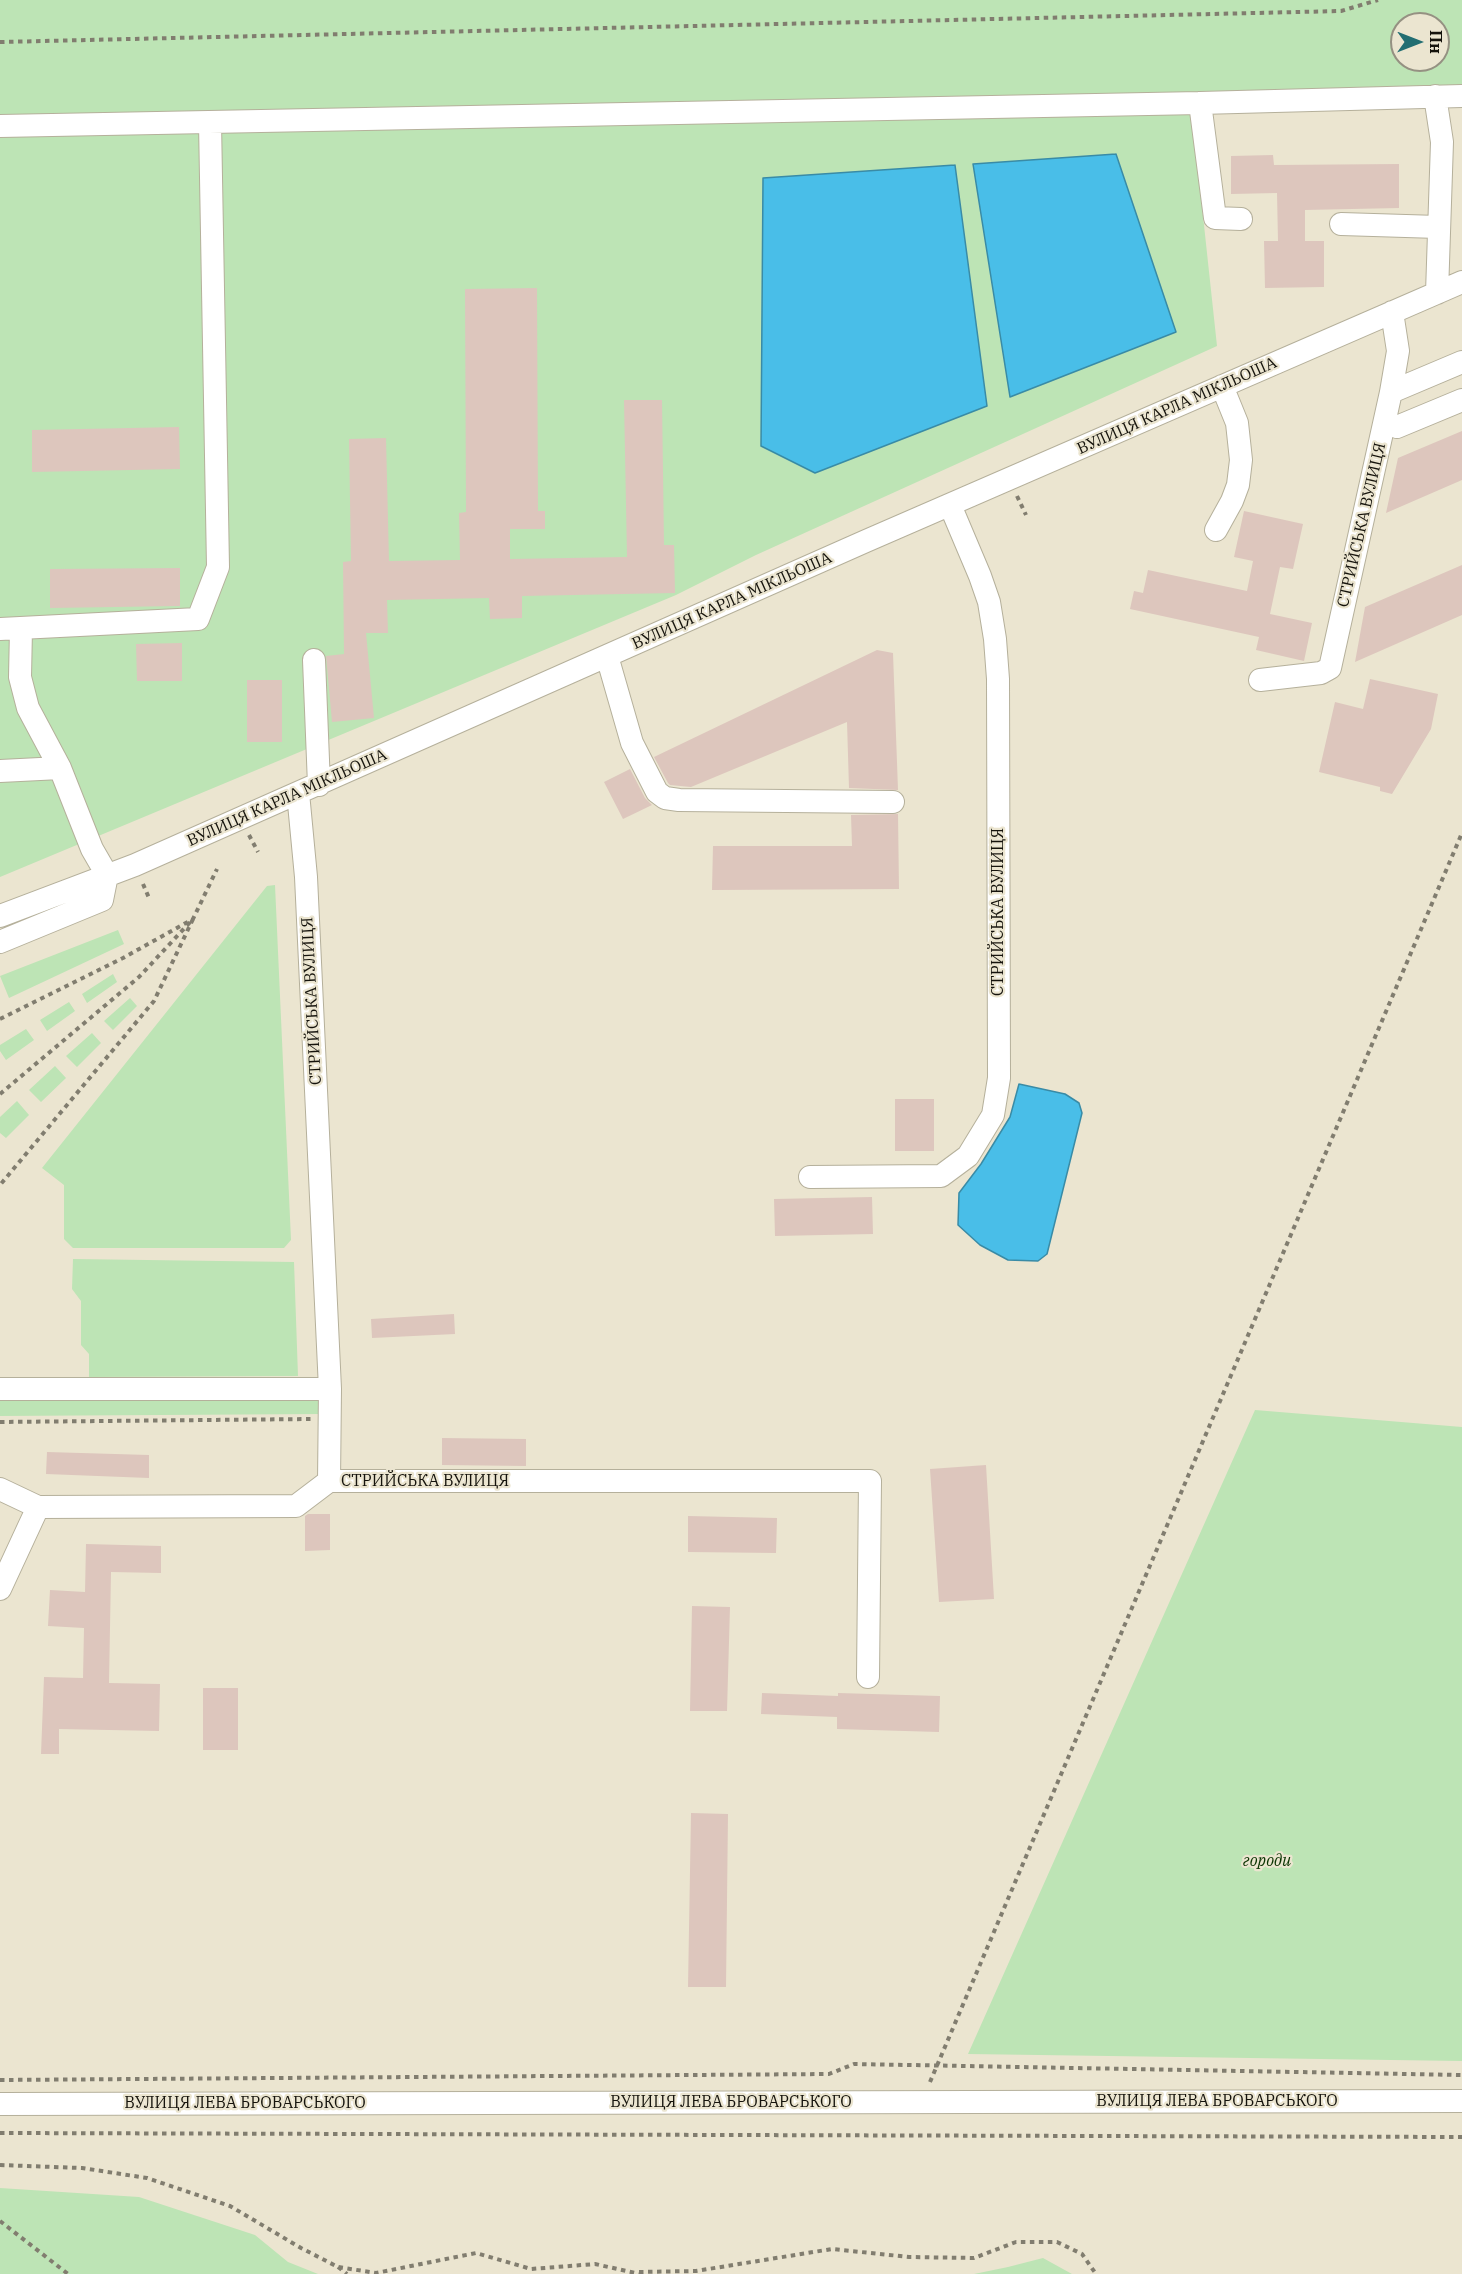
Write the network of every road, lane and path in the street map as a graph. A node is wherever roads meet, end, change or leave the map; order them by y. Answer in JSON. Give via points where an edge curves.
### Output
{"nodes":[{"id":1,"x":1378,"y":0,"type":"edge"},
{"id":2,"x":0,"y":42,"type":"edge"},
{"id":3,"x":1435,"y":96,"type":"junction"},
{"id":4,"x":1462,"y":96,"type":"edge"},
{"id":5,"x":1200,"y":103,"type":"junction"},
{"id":6,"x":210,"y":122,"type":"junction"},
{"id":7,"x":0,"y":126,"type":"edge"},
{"id":8,"x":1452,"y":142,"type":"edge"},
{"id":9,"x":1452,"y":198,"type":"edge"},
{"id":10,"x":1241,"y":219,"type":"dead end"},
{"id":11,"x":1341,"y":224,"type":"dead end"},
{"id":12,"x":1438,"y":227,"type":"junction"},
{"id":13,"x":1462,"y":282,"type":"edge"},
{"id":14,"x":1437,"y":293,"type":"junction"},
{"id":15,"x":1392,"y":312,"type":"junction"},
{"id":16,"x":1462,"y":362,"type":"edge"},
{"id":17,"x":1222,"y":386,"type":"junction"},
{"id":18,"x":1391,"y":392,"type":"junction"},
{"id":19,"x":1462,"y":400,"type":"edge"},
{"id":20,"x":1397,"y":427,"type":"dead end"},
{"id":21,"x":950,"y":505,"type":"junction"},
{"id":22,"x":1215,"y":530,"type":"dead end"},
{"id":23,"x":10,"y":629,"type":"edge"},
{"id":24,"x":607,"y":656,"type":"junction"},
{"id":25,"x":314,"y":660,"type":"dead end"},
{"id":26,"x":1260,"y":680,"type":"dead end"},
{"id":27,"x":60,"y":768,"type":"junction"},
{"id":28,"x":0,"y":771,"type":"edge"},
{"id":29,"x":319,"y":784,"type":"junction"},
{"id":30,"x":298,"y":793,"type":"junction"},
{"id":31,"x":893,"y":802,"type":"dead end"},
{"id":32,"x":1462,"y":832,"type":"edge"},
{"id":33,"x":217,"y":869,"type":"dead end"},
{"id":34,"x":107,"y":875,"type":"junction"},
{"id":35,"x":143,"y":884,"type":"dead end"},
{"id":36,"x":149,"y":898,"type":"dead end"},
{"id":37,"x":0,"y":916,"type":"edge"},
{"id":38,"x":193,"y":920,"type":"junction"},
{"id":39,"x":0,"y":942,"type":"edge"},
{"id":40,"x":0,"y":1019,"type":"edge"},
{"id":41,"x":0,"y":1094,"type":"edge"},
{"id":42,"x":810,"y":1177,"type":"dead end"},
{"id":43,"x":0,"y":1185,"type":"edge"},
{"id":44,"x":0,"y":1389,"type":"edge"},
{"id":45,"x":330,"y":1389,"type":"junction"},
{"id":46,"x":330,"y":1419,"type":"junction"},
{"id":47,"x":0,"y":1422,"type":"edge"},
{"id":48,"x":329,"y":1481,"type":"junction"},
{"id":49,"x":0,"y":1489,"type":"edge"},
{"id":50,"x":38,"y":1508,"type":"junction"},
{"id":51,"x":0,"y":1589,"type":"edge"},
{"id":52,"x":868,"y":1677,"type":"dead end"},
{"id":53,"x":938,"y":2065,"type":"junction"},
{"id":54,"x":1462,"y":2075,"type":"edge"},
{"id":55,"x":0,"y":2080,"type":"edge"},
{"id":56,"x":1462,"y":2101,"type":"edge"},
{"id":57,"x":922,"y":2102,"type":"junction"},
{"id":58,"x":0,"y":2104,"type":"edge"},
{"id":59,"x":0,"y":2133,"type":"edge"},
{"id":60,"x":1462,"y":2137,"type":"edge"},
{"id":61,"x":0,"y":2165,"type":"edge"},
{"id":62,"x":0,"y":2221,"type":"edge"},
{"id":63,"x":338,"y":2266,"type":"junction"},
{"id":64,"x":639,"y":2273,"type":"edge"},
{"id":65,"x":68,"y":2274,"type":"edge"},
{"id":66,"x":339,"y":2274,"type":"edge"},
{"id":67,"x":347,"y":2274,"type":"edge"},
{"id":68,"x":1096,"y":2274,"type":"edge"}],
"edges":[{"from":1,"to":2,"type":"path","via":[[1341,11]]},
{"from":3,"to":4,"type":"street"},
{"from":3,"to":5,"type":"street"},
{"from":3,"to":8,"type":"street"},
{"from":5,"to":6,"type":"street"},
{"from":5,"to":10,"type":"street","via":[[1215,218]]},
{"from":6,"to":7,"type":"street"},
{"from":6,"to":23,"type":"street","via":[[218,567],[198,619]]},
{"from":8,"to":9,"type":"street"},
{"from":9,"to":12,"type":"street"},
{"from":11,"to":12,"type":"street"},
{"from":12,"to":14,"type":"street"},
{"from":13,"to":14,"type":"street","name":"ВУЛИЦЯ КАРЛА МІКЛЬОША"},
{"from":14,"to":15,"type":"street","name":"ВУЛИЦЯ КАРЛА МІКЛЬОША"},
{"from":15,"to":17,"type":"street","name":"ВУЛИЦЯ КАРЛА МІКЛЬОША"},
{"from":15,"to":18,"type":"street","name":"СТРИЙСЬКА ВУЛИЦЯ","via":[[1398,351]]},
{"from":16,"to":18,"type":"street"},
{"from":17,"to":21,"type":"street","name":"ВУЛИЦЯ КАРЛА МІКЛЬОША"},
{"from":17,"to":22,"type":"street","via":[[1237,423],[1241,460],[1238,485]]},
{"from":18,"to":26,"type":"street","name":"СТРИЙСЬКА ВУЛИЦЯ","via":[[1330,668],[1321,673]]},
{"from":19,"to":20,"type":"street"},
{"from":21,"to":24,"type":"street","name":"ВУЛИЦЯ КАРЛА МІКЛЬОША"},
{"from":21,"to":42,"type":"street","name":"СТРИЙСЬКА ВУЛИЦЯ","via":[[989,602],[998,679],[999,1078],[993,1115],[968,1156],[941,1176]]},
{"from":23,"to":27,"type":"street","via":[[28,708]]},
{"from":24,"to":29,"type":"street","name":"ВУЛИЦЯ КАРЛА МІКЛЬОША"},
{"from":24,"to":31,"type":"street","via":[[632,743],[657,792],[665,798]]},
{"from":25,"to":29,"type":"street"},
{"from":27,"to":28,"type":"street"},
{"from":27,"to":34,"type":"street","via":[[92,849]]},
{"from":29,"to":30,"type":"street","name":"ВУЛИЦЯ КАРЛА МІКЛЬОША"},
{"from":30,"to":34,"type":"street","name":"ВУЛИЦЯ КАРЛА МІКЛЬОША"},
{"from":30,"to":45,"type":"street","name":"СТРИЙСЬКА ВУЛИЦЯ","via":[[306,878]]},
{"from":32,"to":53,"type":"path"},
{"from":33,"to":38,"type":"path"},
{"from":34,"to":37,"type":"street","name":"ВУЛИЦЯ КАРЛА МІКЛЬОША"},
{"from":34,"to":39,"type":"street","via":[[102,900]]},
{"from":35,"to":36,"type":"path"},
{"from":38,"to":40,"type":"path"},
{"from":38,"to":41,"type":"path","via":[[139,977]]},
{"from":38,"to":43,"type":"path","via":[[154,1001]]},
{"from":44,"to":45,"type":"street"},
{"from":45,"to":46,"type":"street","name":"СТРИЙСЬКА ВУЛИЦЯ"},
{"from":46,"to":47,"type":"path"},
{"from":46,"to":48,"type":"street","name":"СТРИЙСЬКА ВУЛИЦЯ"},
{"from":48,"to":50,"type":"street","via":[[296,1506]]},
{"from":48,"to":52,"type":"street","name":"СТРИЙСЬКА ВУЛИЦЯ","via":[[870,1481]]},
{"from":49,"to":50,"type":"street"},
{"from":50,"to":51,"type":"street"},
{"from":53,"to":54,"type":"path"},
{"from":53,"to":55,"type":"path","via":[[854,2064],[829,2073]]},
{"from":53,"to":57,"type":"path"},
{"from":56,"to":57,"type":"street","name":"ВУЛИЦЯ ЛЕВА БРОВАРСЬКОГО"},
{"from":57,"to":58,"type":"street","name":"ВУЛИЦЯ ЛЕВА БРОВАРСЬКОГО"},
{"from":59,"to":60,"type":"path"},
{"from":61,"to":63,"type":"path","via":[[82,2168],[147,2178],[230,2206]]},
{"from":62,"to":65,"type":"path"},
{"from":63,"to":64,"type":"path","via":[[376,2273],[476,2253],[531,2269],[595,2264]]},
{"from":63,"to":66,"type":"path"},
{"from":63,"to":67,"type":"path"},
{"from":64,"to":68,"type":"path","via":[[696,2271],[832,2249],[909,2258],[975,2258],[1016,2242],[1057,2242],[1082,2254]]}]}
